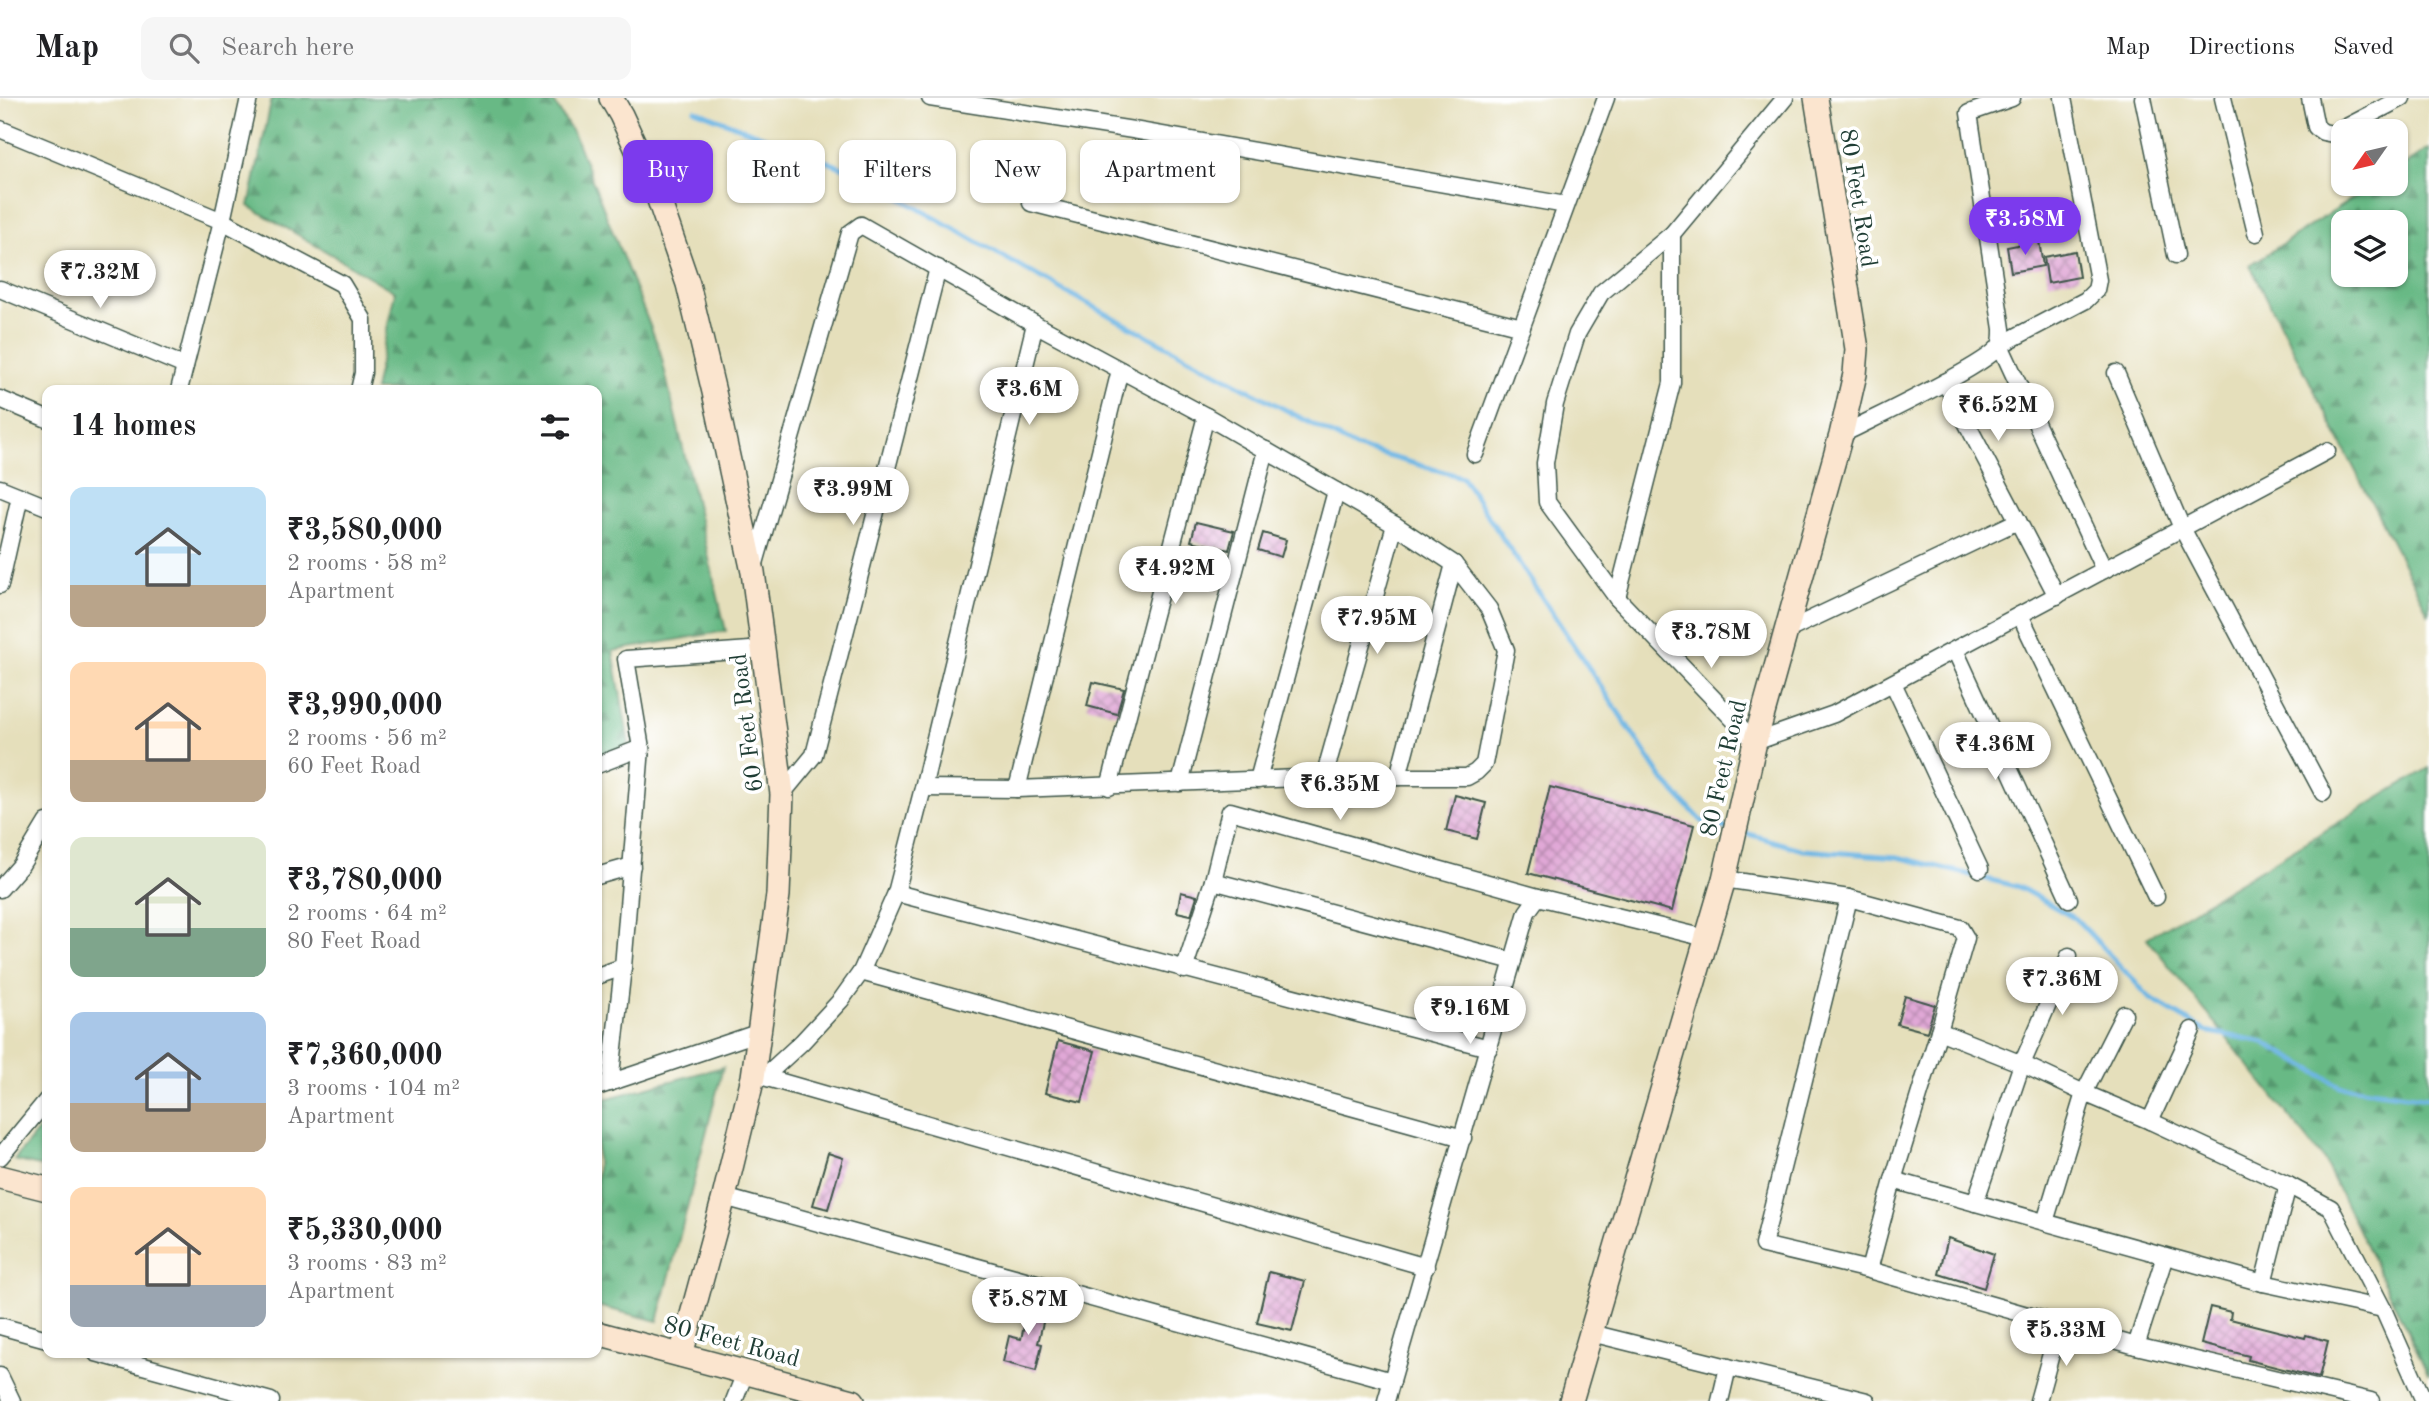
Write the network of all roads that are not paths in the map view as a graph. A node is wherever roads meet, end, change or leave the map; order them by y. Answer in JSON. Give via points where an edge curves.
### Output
{"nodes":[{"id":1,"x":249,"y":98,"type":"edge"},
{"id":2,"x":611,"y":98,"type":"edge"},
{"id":3,"x":930,"y":98,"type":"edge"},
{"id":4,"x":1606,"y":98,"type":"edge"},
{"id":5,"x":1785,"y":98,"type":"edge"},
{"id":6,"x":1816,"y":98,"type":"edge"},
{"id":7,"x":2012,"y":98,"type":"edge"},
{"id":8,"x":2063,"y":98,"type":"edge"},
{"id":9,"x":2143,"y":98,"type":"edge"},
{"id":10,"x":2223,"y":98,"type":"edge"},
{"id":11,"x":2311,"y":98,"type":"edge"},
{"id":12,"x":2402,"y":98,"type":"edge"},
{"id":13,"x":1968,"y":105,"type":"edge"},
{"id":14,"x":0,"y":129,"type":"edge"},
{"id":15,"x":1031,"y":203,"type":"dead end"},
{"id":16,"x":1566,"y":205,"type":"junction"},
{"id":17,"x":222,"y":221,"type":"junction"},
{"id":18,"x":2256,"y":233,"type":"dead end"},
{"id":19,"x":1672,"y":234,"type":"junction"},
{"id":20,"x":2176,"y":255,"type":"dead end"},
{"id":21,"x":937,"y":268,"type":"junction"},
{"id":22,"x":0,"y":289,"type":"edge"},
{"id":23,"x":1035,"y":324,"type":"junction"},
{"id":24,"x":1522,"y":327,"type":"junction"},
{"id":25,"x":2000,"y":345,"type":"junction"},
{"id":26,"x":185,"y":366,"type":"junction"},
{"id":27,"x":1120,"y":370,"type":"junction"},
{"id":28,"x":2116,"y":373,"type":"dead end"},
{"id":29,"x":1945,"y":382,"type":"junction"},
{"id":30,"x":180,"y":385,"type":"edge"},
{"id":31,"x":360,"y":385,"type":"edge"},
{"id":32,"x":0,"y":398,"type":"edge"},
{"id":33,"x":1206,"y":416,"type":"junction"},
{"id":34,"x":42,"y":417,"type":"edge"},
{"id":35,"x":1841,"y":435,"type":"junction"},
{"id":36,"x":1266,"y":450,"type":"junction"},
{"id":37,"x":2327,"y":451,"type":"dead end"},
{"id":38,"x":1475,"y":454,"type":"dead end"},
{"id":39,"x":0,"y":488,"type":"edge"},
{"id":40,"x":1336,"y":491,"type":"junction"},
{"id":41,"x":20,"y":496,"type":"junction"},
{"id":42,"x":42,"y":505,"type":"edge"},
{"id":43,"x":2018,"y":521,"type":"junction"},
{"id":44,"x":1395,"y":525,"type":"junction"},
{"id":45,"x":2182,"y":528,"type":"junction"},
{"id":46,"x":1454,"y":564,"type":"junction"},
{"id":47,"x":2104,"y":570,"type":"junction"},
{"id":48,"x":753,"y":572,"type":"junction"},
{"id":49,"x":0,"y":585,"type":"edge"},
{"id":50,"x":2057,"y":596,"type":"junction"},
{"id":51,"x":1617,"y":598,"type":"junction"},
{"id":52,"x":2020,"y":615,"type":"junction"},
{"id":53,"x":1784,"y":632,"type":"junction"},
{"id":54,"x":764,"y":649,"type":"junction"},
{"id":55,"x":1955,"y":650,"type":"junction"},
{"id":56,"x":1893,"y":683,"type":"junction"},
{"id":57,"x":1755,"y":742,"type":"junction"},
{"id":58,"x":641,"y":748,"type":"junction"},
{"id":59,"x":602,"y":763,"type":"edge"},
{"id":60,"x":1324,"y":777,"type":"junction"},
{"id":61,"x":1398,"y":777,"type":"junction"},
{"id":62,"x":1258,"y":780,"type":"junction"},
{"id":63,"x":1180,"y":783,"type":"junction"},
{"id":64,"x":1109,"y":787,"type":"junction"},
{"id":65,"x":923,"y":788,"type":"junction"},
{"id":66,"x":1017,"y":789,"type":"junction"},
{"id":67,"x":2323,"y":793,"type":"dead end"},
{"id":68,"x":782,"y":794,"type":"junction"},
{"id":69,"x":42,"y":830,"type":"edge"},
{"id":70,"x":632,"y":866,"type":"junction"},
{"id":71,"x":1980,"y":869,"type":"dead end"},
{"id":72,"x":602,"y":875,"type":"edge"},
{"id":73,"x":1724,"y":879,"type":"junction"},
{"id":74,"x":1213,"y":881,"type":"junction"},
{"id":75,"x":2,"y":883,"type":"edge"},
{"id":76,"x":896,"y":893,"type":"junction"},
{"id":77,"x":1538,"y":897,"type":"junction"},
{"id":78,"x":2156,"y":897,"type":"dead end"},
{"id":79,"x":1849,"y":898,"type":"junction"},
{"id":80,"x":2068,"y":899,"type":"dead end"},
{"id":81,"x":1706,"y":939,"type":"junction"},
{"id":82,"x":2069,"y":956,"type":"dead end"},
{"id":83,"x":1513,"y":961,"type":"junction"},
{"id":84,"x":623,"y":967,"type":"junction"},
{"id":85,"x":1184,"y":970,"type":"junction"},
{"id":86,"x":861,"y":972,"type":"junction"},
{"id":87,"x":602,"y":974,"type":"edge"},
{"id":88,"x":2124,"y":1014,"type":"dead end"},
{"id":89,"x":2192,"y":1030,"type":"dead end"},
{"id":90,"x":1939,"y":1031,"type":"junction"},
{"id":91,"x":760,"y":1032,"type":"junction"},
{"id":92,"x":1489,"y":1048,"type":"junction"},
{"id":93,"x":2022,"y":1064,"type":"junction"},
{"id":94,"x":758,"y":1077,"type":"junction"},
{"id":95,"x":603,"y":1085,"type":"edge"},
{"id":96,"x":2084,"y":1094,"type":"junction"},
{"id":97,"x":42,"y":1106,"type":"edge"},
{"id":98,"x":2150,"y":1121,"type":"junction"},
{"id":99,"x":1462,"y":1139,"type":"junction"},
{"id":100,"x":0,"y":1157,"type":"edge"},
{"id":101,"x":0,"y":1177,"type":"edge"},
{"id":102,"x":1893,"y":1180,"type":"junction"},
{"id":103,"x":2288,"y":1185,"type":"junction"},
{"id":104,"x":42,"y":1188,"type":"edge"},
{"id":105,"x":723,"y":1197,"type":"junction"},
{"id":106,"x":1975,"y":1203,"type":"junction"},
{"id":107,"x":2045,"y":1222,"type":"junction"},
{"id":108,"x":2165,"y":1256,"type":"junction"},
{"id":109,"x":1426,"y":1267,"type":"junction"},
{"id":110,"x":1869,"y":1270,"type":"junction"},
{"id":111,"x":2263,"y":1283,"type":"junction"},
{"id":112,"x":2383,"y":1309,"type":"junction"},
{"id":113,"x":2059,"y":1325,"type":"junction"},
{"id":114,"x":0,"y":1326,"type":"edge"},
{"id":115,"x":1591,"y":1333,"type":"junction"},
{"id":116,"x":602,"y":1334,"type":"edge"},
{"id":117,"x":42,"y":1338,"type":"edge"},
{"id":118,"x":2137,"y":1346,"type":"junction"},
{"id":119,"x":681,"y":1355,"type":"junction"},
{"id":120,"x":114,"y":1358,"type":"edge"},
{"id":121,"x":1728,"y":1367,"type":"junction"},
{"id":122,"x":745,"y":1373,"type":"junction"},
{"id":123,"x":0,"y":1376,"type":"edge"},
{"id":124,"x":1392,"y":1381,"type":"junction"},
{"id":125,"x":12,"y":1401,"type":"edge"},
{"id":126,"x":271,"y":1401,"type":"edge"},
{"id":127,"x":734,"y":1401,"type":"edge"},
{"id":128,"x":853,"y":1401,"type":"edge"},
{"id":129,"x":1386,"y":1401,"type":"edge"},
{"id":130,"x":1571,"y":1401,"type":"edge"},
{"id":131,"x":1720,"y":1401,"type":"edge"},
{"id":132,"x":1867,"y":1401,"type":"edge"},
{"id":133,"x":2038,"y":1401,"type":"edge"},
{"id":134,"x":2371,"y":1401,"type":"edge"},
{"id":135,"x":2424,"y":1401,"type":"edge"}],
"edges":[{"from":1,"to":17,"type":"street"},
{"from":2,"to":48,"type":"street","name":"60 Feet Road","via":[[656,191],[688,284]]},
{"from":3,"to":16,"type":"street"},
{"from":4,"to":16,"type":"street"},
{"from":5,"to":19,"type":"street"},
{"from":6,"to":35,"type":"street","name":"80 Feet Road","via":[[1857,349]]},
{"from":7,"to":13,"type":"street"},
{"from":8,"to":25,"type":"street","via":[[2098,280],[2096,290],[2086,300]]},
{"from":9,"to":20,"type":"street"},
{"from":10,"to":18,"type":"street"},
{"from":11,"to":12,"type":"street","via":[[2316,127],[2333,134]]},
{"from":13,"to":25,"type":"street","via":[[2002,329]]},
{"from":14,"to":17,"type":"street"},
{"from":15,"to":24,"type":"street"},
{"from":16,"to":24,"type":"street"},
{"from":17,"to":26,"type":"street"},
{"from":17,"to":31,"type":"street","via":[[342,284],[363,319]]},
{"from":19,"to":51,"type":"street","via":[[1672,383]]},
{"from":19,"to":51,"type":"street","via":[[1601,293],[1577,334],[1555,404],[1545,463],[1547,502]]},
{"from":21,"to":23,"type":"street"},
{"from":21,"to":48,"type":"street","via":[[860,225],[850,233]]},
{"from":21,"to":68,"type":"street","via":[[814,755]]},
{"from":22,"to":26,"type":"street"},
{"from":23,"to":27,"type":"street"},
{"from":23,"to":65,"type":"street"},
{"from":24,"to":38,"type":"street"},
{"from":25,"to":29,"type":"street"},
{"from":25,"to":47,"type":"street"},
{"from":26,"to":30,"type":"street"},
{"from":27,"to":33,"type":"street"},
{"from":27,"to":66,"type":"street"},
{"from":28,"to":45,"type":"street"},
{"from":29,"to":35,"type":"street"},
{"from":29,"to":43,"type":"street"},
{"from":32,"to":34,"type":"street"},
{"from":33,"to":36,"type":"street"},
{"from":33,"to":64,"type":"street"},
{"from":35,"to":53,"type":"street","name":"80 Feet Road"},
{"from":36,"to":40,"type":"street"},
{"from":36,"to":63,"type":"street"},
{"from":37,"to":45,"type":"street"},
{"from":39,"to":41,"type":"street"},
{"from":40,"to":44,"type":"street"},
{"from":40,"to":62,"type":"street"},
{"from":41,"to":42,"type":"street"},
{"from":41,"to":49,"type":"street"},
{"from":43,"to":50,"type":"street"},
{"from":43,"to":53,"type":"street"},
{"from":44,"to":46,"type":"street"},
{"from":44,"to":60,"type":"street"},
{"from":45,"to":47,"type":"street"},
{"from":45,"to":67,"type":"street"},
{"from":46,"to":61,"type":"street"},
{"from":46,"to":61,"type":"street","via":[[1489,609],[1506,650],[1484,764],[1467,777]]},
{"from":47,"to":50,"type":"street"},
{"from":48,"to":54,"type":"street","name":"60 Feet Road"},
{"from":50,"to":52,"type":"street"},
{"from":51,"to":57,"type":"street"},
{"from":52,"to":55,"type":"street"},
{"from":52,"to":78,"type":"street"},
{"from":53,"to":57,"type":"street","name":"80 Feet Road"},
{"from":54,"to":58,"type":"street","via":[[626,659]]},
{"from":54,"to":68,"type":"street","name":"60 Feet Road"},
{"from":55,"to":56,"type":"street"},
{"from":55,"to":80,"type":"street"},
{"from":56,"to":57,"type":"street","via":[[1834,714]]},
{"from":56,"to":71,"type":"street"},
{"from":57,"to":73,"type":"street","name":"80 Feet Road"},
{"from":58,"to":59,"type":"street"},
{"from":58,"to":70,"type":"street"},
{"from":60,"to":61,"type":"street"},
{"from":60,"to":62,"type":"street"},
{"from":62,"to":63,"type":"street"},
{"from":63,"to":64,"type":"street"},
{"from":64,"to":66,"type":"street"},
{"from":65,"to":66,"type":"street"},
{"from":65,"to":76,"type":"street"},
{"from":68,"to":91,"type":"street","name":"60 Feet Road","via":[[778,895]]},
{"from":69,"to":75,"type":"street","via":[[21,865]]},
{"from":70,"to":72,"type":"street"},
{"from":70,"to":84,"type":"street"},
{"from":73,"to":79,"type":"street"},
{"from":73,"to":81,"type":"street","name":"80 Feet Road"},
{"from":74,"to":77,"type":"street","via":[[1230,811]]},
{"from":74,"to":83,"type":"street"},
{"from":74,"to":85,"type":"street"},
{"from":76,"to":85,"type":"street"},
{"from":76,"to":86,"type":"street"},
{"from":77,"to":81,"type":"street"},
{"from":77,"to":83,"type":"street","via":[[1527,912]]},
{"from":79,"to":90,"type":"street","via":[[1961,928],[1966,938]]},
{"from":79,"to":110,"type":"street","via":[[1763,1245]]},
{"from":81,"to":115,"type":"street","name":"80 Feet Road"},
{"from":82,"to":93,"type":"street"},
{"from":83,"to":92,"type":"street"},
{"from":84,"to":87,"type":"street"},
{"from":84,"to":95,"type":"street"},
{"from":85,"to":92,"type":"street"},
{"from":86,"to":94,"type":"street","via":[[810,1034]]},
{"from":86,"to":99,"type":"street"},
{"from":88,"to":96,"type":"street"},
{"from":89,"to":98,"type":"street"},
{"from":90,"to":93,"type":"street"},
{"from":90,"to":102,"type":"street"},
{"from":91,"to":94,"type":"street","name":"60 Feet Road"},
{"from":91,"to":95,"type":"street"},
{"from":92,"to":99,"type":"street"},
{"from":93,"to":96,"type":"street"},
{"from":93,"to":106,"type":"street"},
{"from":94,"to":105,"type":"street","name":"60 Feet Road"},
{"from":94,"to":109,"type":"street"},
{"from":96,"to":98,"type":"street"},
{"from":96,"to":107,"type":"street"},
{"from":97,"to":100,"type":"street"},
{"from":98,"to":103,"type":"street"},
{"from":99,"to":109,"type":"street"},
{"from":101,"to":104,"type":"street"},
{"from":102,"to":106,"type":"street"},
{"from":102,"to":110,"type":"street"},
{"from":103,"to":111,"type":"street"},
{"from":103,"to":112,"type":"street","via":[[2331,1209]]},
{"from":105,"to":119,"type":"street","name":"60 Feet Road"},
{"from":105,"to":124,"type":"street"},
{"from":106,"to":107,"type":"street"},
{"from":107,"to":108,"type":"street"},
{"from":108,"to":111,"type":"street"},
{"from":108,"to":118,"type":"street"},
{"from":109,"to":124,"type":"street"},
{"from":110,"to":113,"type":"street"},
{"from":111,"to":112,"type":"street"},
{"from":112,"to":135,"type":"street"},
{"from":113,"to":118,"type":"street"},
{"from":113,"to":133,"type":"street"},
{"from":114,"to":117,"type":"street"},
{"from":115,"to":121,"type":"street"},
{"from":115,"to":130,"type":"street","name":"80 Feet Road"},
{"from":116,"to":119,"type":"street","name":"80 Feet Road"},
{"from":118,"to":134,"type":"street"},
{"from":119,"to":122,"type":"street","name":"80 Feet Road"},
{"from":120,"to":126,"type":"street"},
{"from":121,"to":131,"type":"street"},
{"from":121,"to":132,"type":"street"},
{"from":122,"to":127,"type":"street"},
{"from":122,"to":128,"type":"street","name":"80 Feet Road"},
{"from":123,"to":125,"type":"street"},
{"from":124,"to":129,"type":"street"}]}
